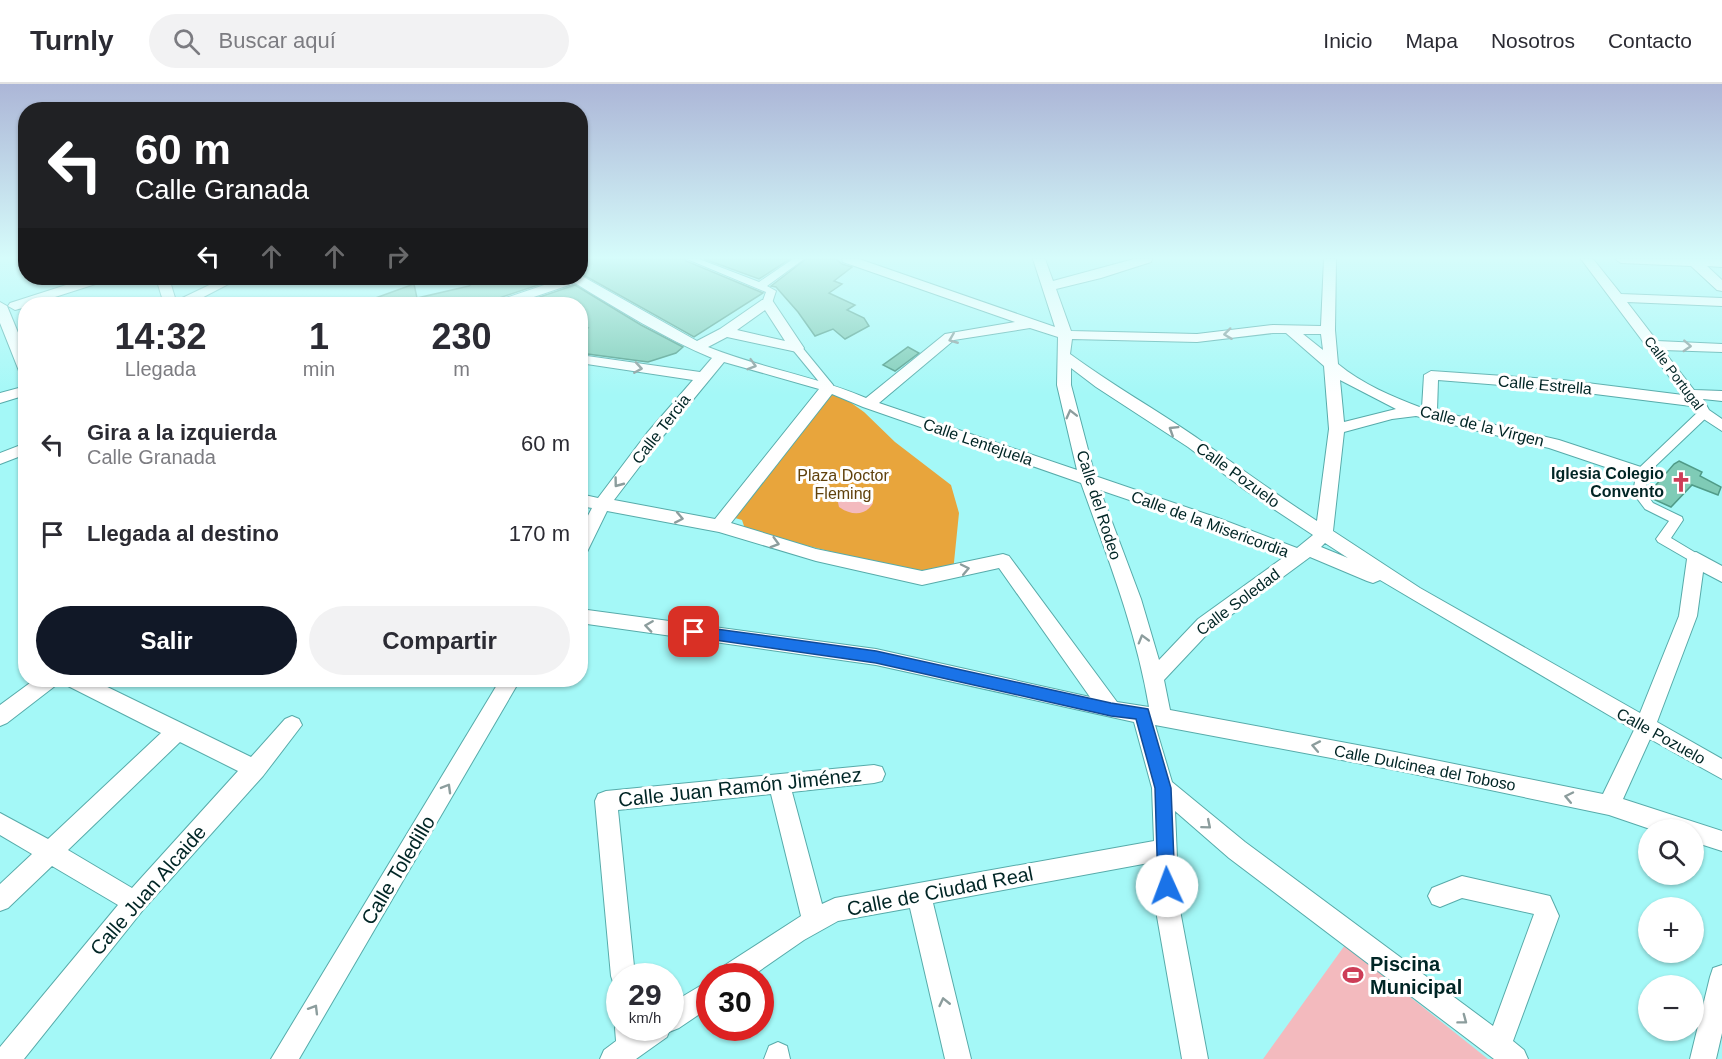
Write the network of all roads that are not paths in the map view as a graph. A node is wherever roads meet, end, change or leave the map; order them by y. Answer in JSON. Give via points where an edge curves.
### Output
{"nodes":[{"id":1,"x":620,"y":304,"type":"edge"},
{"id":2,"x":765,"y":304,"type":"edge"},
{"id":3,"x":768,"y":304,"type":"edge"},
{"id":4,"x":975,"y":304,"type":"edge"},
{"id":5,"x":1056,"y":304,"type":"edge"},
{"id":6,"x":1329,"y":304,"type":"edge"},
{"id":7,"x":1622,"y":304,"type":"edge"},
{"id":8,"x":8,"y":306,"type":"edge"},
{"id":9,"x":1030,"y":324,"type":"junction"},
{"id":10,"x":1289,"y":329,"type":"junction"},
{"id":11,"x":1328,"y":330,"type":"junction"},
{"id":12,"x":725,"y":332,"type":"junction"},
{"id":13,"x":1065,"y":335,"type":"junction"},
{"id":14,"x":18,"y":342,"type":"edge"},
{"id":15,"x":1653,"y":345,"type":"junction"},
{"id":16,"x":697,"y":347,"type":"junction"},
{"id":17,"x":796,"y":348,"type":"junction"},
{"id":18,"x":1722,"y":348,"type":"edge"},
{"id":19,"x":1063,"y":355,"type":"junction"},
{"id":20,"x":721,"y":357,"type":"junction"},
{"id":21,"x":588,"y":360,"type":"edge"},
{"id":22,"x":1331,"y":362,"type":"junction"},
{"id":23,"x":702,"y":377,"type":"junction"},
{"id":24,"x":829,"y":387,"type":"junction"},
{"id":25,"x":18,"y":392,"type":"edge"},
{"id":26,"x":1722,"y":396,"type":"edge"},
{"id":27,"x":0,"y":398,"type":"edge"},
{"id":28,"x":1697,"y":403,"type":"junction"},
{"id":29,"x":868,"y":404,"type":"junction"},
{"id":30,"x":1424,"y":413,"type":"junction"},
{"id":31,"x":1722,"y":426,"type":"edge"},
{"id":32,"x":1337,"y":429,"type":"junction"},
{"id":33,"x":18,"y":451,"type":"edge"},
{"id":34,"x":0,"y":459,"type":"edge"},
{"id":35,"x":1641,"y":473,"type":"junction"},
{"id":36,"x":1088,"y":480,"type":"junction"},
{"id":37,"x":588,"y":501,"type":"edge"},
{"id":38,"x":603,"y":503,"type":"junction"},
{"id":39,"x":719,"y":526,"type":"junction"},
{"id":40,"x":588,"y":533,"type":"edge"},
{"id":41,"x":1324,"y":535,"type":"junction"},
{"id":42,"x":1303,"y":553,"type":"junction"},
{"id":43,"x":1696,"y":560,"type":"junction"},
{"id":44,"x":1722,"y":575,"type":"edge"},
{"id":45,"x":1414,"y":593,"type":"junction"},
{"id":46,"x":588,"y":617,"type":"edge"},
{"id":47,"x":1154,"y":678,"type":"junction"},
{"id":48,"x":39,"y":687,"type":"edge"},
{"id":49,"x":89,"y":687,"type":"edge"},
{"id":50,"x":506,"y":687,"type":"edge"},
{"id":51,"x":1111,"y":710,"type":"junction"},
{"id":52,"x":1152,"y":715,"type":"junction"},
{"id":53,"x":0,"y":717,"type":"edge"},
{"id":54,"x":292,"y":725,"type":"dead end"},
{"id":55,"x":1645,"y":727,"type":"junction"},
{"id":56,"x":177,"y":731,"type":"junction"},
{"id":57,"x":255,"y":769,"type":"junction"},
{"id":58,"x":1722,"y":770,"type":"edge"},
{"id":59,"x":874,"y":774,"type":"dead end"},
{"id":60,"x":779,"y":782,"type":"junction"},
{"id":61,"x":1163,"y":788,"type":"junction"},
{"id":62,"x":1609,"y":805,"type":"junction"},
{"id":63,"x":1652,"y":819,"type":"edge"},
{"id":64,"x":0,"y":823,"type":"edge"},
{"id":65,"x":1704,"y":835,"type":"edge"},
{"id":66,"x":1722,"y":841,"type":"edge"},
{"id":67,"x":1166,"y":849,"type":"junction"},
{"id":68,"x":50,"y":852,"type":"junction"},
{"id":69,"x":919,"y":895,"type":"junction"},
{"id":70,"x":1440,"y":896,"type":"dead end"},
{"id":71,"x":0,"y":900,"type":"edge"},
{"id":72,"x":135,"y":902,"type":"junction"},
{"id":73,"x":814,"y":921,"type":"junction"},
{"id":74,"x":622,"y":963,"type":"edge"},
{"id":75,"x":751,"y":963,"type":"edge"},
{"id":76,"x":1722,"y":977,"type":"edge"},
{"id":77,"x":1716,"y":1036,"type":"edge"},
{"id":78,"x":1507,"y":1053,"type":"edge"},
{"id":79,"x":7,"y":1059,"type":"edge"},
{"id":80,"x":284,"y":1059,"type":"edge"},
{"id":81,"x":958,"y":1059,"type":"edge"},
{"id":82,"x":1195,"y":1059,"type":"edge"},
{"id":83,"x":1703,"y":1059,"type":"edge"}],
"edges":[{"from":1,"to":16,"type":"street","name":"Calle Lentejuela"},
{"from":2,"to":12,"type":"street"},
{"from":3,"to":17,"type":"street"},
{"from":4,"to":9,"type":"street"},
{"from":5,"to":13,"type":"street","name":"Calle del Rodeo"},
{"from":6,"to":11,"type":"street"},
{"from":7,"to":15,"type":"street","name":"Calle Portugal"},
{"from":8,"to":14,"type":"street"},
{"from":9,"to":13,"type":"street"},
{"from":9,"to":29,"type":"street","one_way":true,"via":[[950,337]]},
{"from":10,"to":11,"type":"street"},
{"from":10,"to":13,"type":"street","one_way":true,"via":[[1197,338]]},
{"from":10,"to":22,"type":"street","name":"Calle de la Vírgen"},
{"from":11,"to":22,"type":"street"},
{"from":12,"to":16,"type":"street"},
{"from":12,"to":17,"type":"street"},
{"from":13,"to":19,"type":"street","name":"Calle del Rodeo"},
{"from":15,"to":18,"type":"street","one_way":true},
{"from":15,"to":28,"type":"street","name":"Calle Portugal"},
{"from":16,"to":20,"type":"street","name":"Calle Lentejuela"},
{"from":17,"to":24,"type":"street"},
{"from":36,"to":19,"type":"street","name":"Calle del Rodeo","one_way":true,"via":[[1064,385]]},
{"from":41,"to":19,"type":"street","name":"Calle Pozuelo","one_way":true},
{"from":20,"to":23,"type":"street","name":"Calle Tercia"},
{"from":20,"to":24,"type":"street","name":"Calle Lentejuela","one_way":true},
{"from":21,"to":23,"type":"street","one_way":true},
{"from":22,"to":30,"type":"street","name":"Calle de la Vírgen","via":[[1344,376],[1390,401]]},
{"from":22,"to":32,"type":"street"},
{"from":23,"to":38,"type":"street","name":"Calle Tercia","one_way":true},
{"from":24,"to":29,"type":"street","name":"Calle Lentejuela"},
{"from":24,"to":39,"type":"street"},
{"from":25,"to":27,"type":"street"},
{"from":26,"to":28,"type":"street"},
{"from":28,"to":30,"type":"street","name":"Calle Estrella","via":[[1563,385],[1431,375]]},
{"from":28,"to":31,"type":"street","name":"Calle Portugal"},
{"from":28,"to":35,"type":"street"},
{"from":29,"to":36,"type":"street","name":"Calle Lentejuela"},
{"from":30,"to":32,"type":"street","via":[[1391,414]]},
{"from":30,"to":35,"type":"street","name":"Calle de la Vírgen","via":[[1553,444]]},
{"from":32,"to":41,"type":"street"},
{"from":33,"to":34,"type":"street"},
{"from":35,"to":43,"type":"street","via":[[1639,493],[1649,506],[1677,520],[1663,539]]},
{"from":36,"to":42,"type":"street","name":"Calle de la Misericordia"},
{"from":47,"to":36,"type":"street","name":"Calle del Rodeo","one_way":true,"via":[[1132,599]]},
{"from":37,"to":38,"type":"street"},
{"from":38,"to":39,"type":"street","one_way":true},
{"from":38,"to":40,"type":"street"},
{"from":39,"to":51,"type":"street","one_way":true,"via":[[816,555],[922,578],[1003,561]]},
{"from":41,"to":42,"type":"street","name":"Calle Soledad"},
{"from":41,"to":45,"type":"street","name":"Calle Pozuelo"},
{"from":42,"to":45,"type":"street","name":"Calle Pozuelo"},
{"from":42,"to":47,"type":"street","name":"Calle Soledad","via":[[1205,624]]},
{"from":43,"to":44,"type":"street"},
{"from":43,"to":55,"type":"street","via":[[1688,616]]},
{"from":45,"to":55,"type":"street","name":"Calle Pozuelo"},
{"from":51,"to":46,"type":"street","name":"Calle Dulcinea del Toboso","one_way":true,"via":[[876,657]]},
{"from":47,"to":52,"type":"street","name":"Calle del Rodeo"},
{"from":48,"to":53,"type":"street"},
{"from":49,"to":56,"type":"street"},
{"from":80,"to":50,"type":"street","name":"Calle Toledillo","one_way":true},
{"from":51,"to":52,"type":"street","name":"Calle Dulcinea del Toboso"},
{"from":52,"to":61,"type":"street","name":"Calle del Rodeo"},
{"from":62,"to":52,"type":"street","name":"Calle Dulcinea del Toboso","one_way":true},
{"from":54,"to":57,"type":"street","name":"Calle Juan Alcaide"},
{"from":55,"to":58,"type":"street","name":"Calle Pozuelo"},
{"from":55,"to":62,"type":"street"},
{"from":56,"to":57,"type":"street"},
{"from":56,"to":68,"type":"street"},
{"from":57,"to":72,"type":"street","name":"Calle Juan Alcaide"},
{"from":59,"to":60,"type":"street","name":"Calle Juan Ramón Jiménez"},
{"from":60,"to":73,"type":"street"},
{"from":60,"to":74,"type":"street","name":"Calle Juan Ramón Jiménez","via":[[606,801]]},
{"from":61,"to":67,"type":"street","name":"Calle del Rodeo"},
{"from":61,"to":78,"type":"street","one_way":true,"via":[[1237,850]]},
{"from":62,"to":63,"type":"street","name":"Calle Dulcinea del Toboso"},
{"from":64,"to":68,"type":"street"},
{"from":65,"to":66,"type":"street"},
{"from":67,"to":69,"type":"street","name":"Calle de Ciudad Real"},
{"from":67,"to":82,"type":"street","name":"Calle del Rodeo","via":[[1167,905]]},
{"from":68,"to":71,"type":"street"},
{"from":68,"to":72,"type":"street"},
{"from":69,"to":73,"type":"street","name":"Calle de Ciudad Real","via":[[835,910]]},
{"from":81,"to":69,"type":"street","one_way":true},
{"from":70,"to":78,"type":"street","via":[[1462,887],[1542,904],[1547,916]]},
{"from":72,"to":79,"type":"street","name":"Calle Juan Alcaide"},
{"from":73,"to":75,"type":"street","name":"Calle de Ciudad Real"},
{"from":76,"to":77,"type":"street"},
{"from":77,"to":83,"type":"street"}]}
